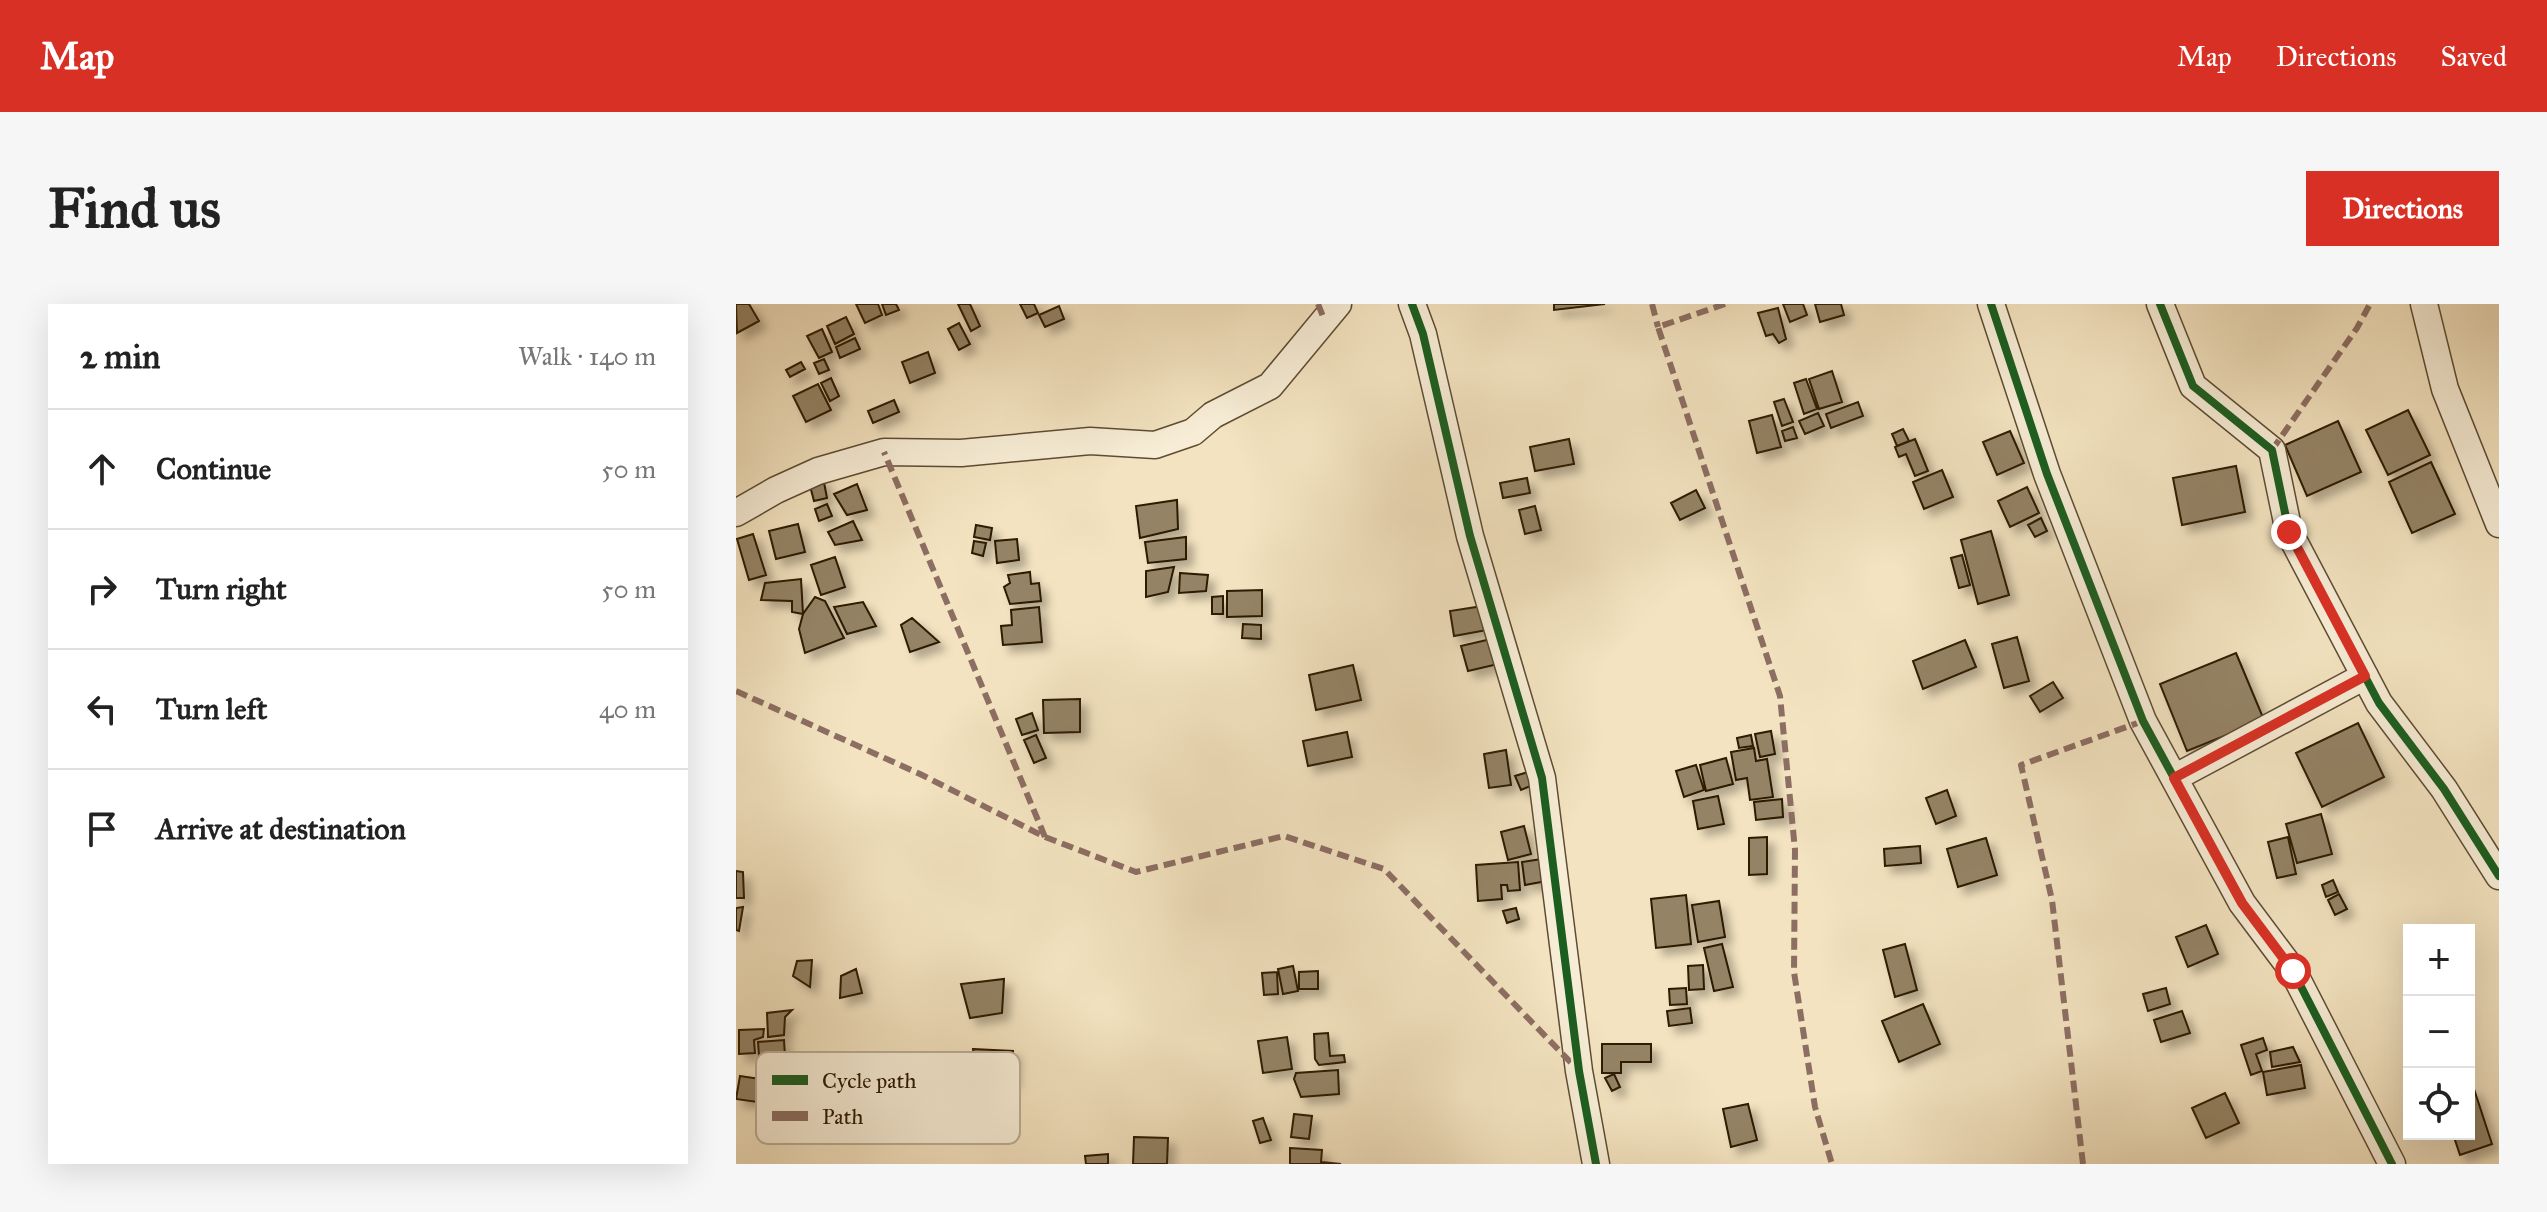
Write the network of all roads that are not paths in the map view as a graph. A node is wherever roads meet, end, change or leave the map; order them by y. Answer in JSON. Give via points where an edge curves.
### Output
{"nodes":[{"id":1,"x":1338,"y":304,"type":"edge"},
{"id":2,"x":1412,"y":304,"type":"edge"},
{"id":3,"x":1991,"y":304,"type":"edge"},
{"id":4,"x":2160,"y":304,"type":"edge"},
{"id":5,"x":2424,"y":304,"type":"edge"},
{"id":6,"x":736,"y":513,"type":"edge"},
{"id":7,"x":2499,"y":524,"type":"edge"},
{"id":8,"x":2365,"y":676,"type":"junction"},
{"id":9,"x":2174,"y":778,"type":"junction"},
{"id":10,"x":2499,"y":876,"type":"edge"},
{"id":11,"x":1596,"y":1164,"type":"edge"},
{"id":12,"x":2392,"y":1164,"type":"edge"}],
"edges":[{"from":1,"to":6,"type":"street","via":[[1270,386],[1213,415],[1193,432],[1155,445],[1090,441],[961,453],[884,452],[818,471]]},
{"from":2,"to":11,"type":"street","via":[[1470,536],[1542,778]]},
{"from":3,"to":9,"type":"street","via":[[2052,489],[2143,721]]},
{"from":4,"to":8,"type":"street","via":[[2193,386],[2272,450],[2289,532]]},
{"from":5,"to":7,"type":"street","via":[[2445,389]]},
{"from":8,"to":9,"type":"street"},
{"from":8,"to":10,"type":"street"},
{"from":9,"to":12,"type":"street","via":[[2242,903],[2293,971]]}]}
